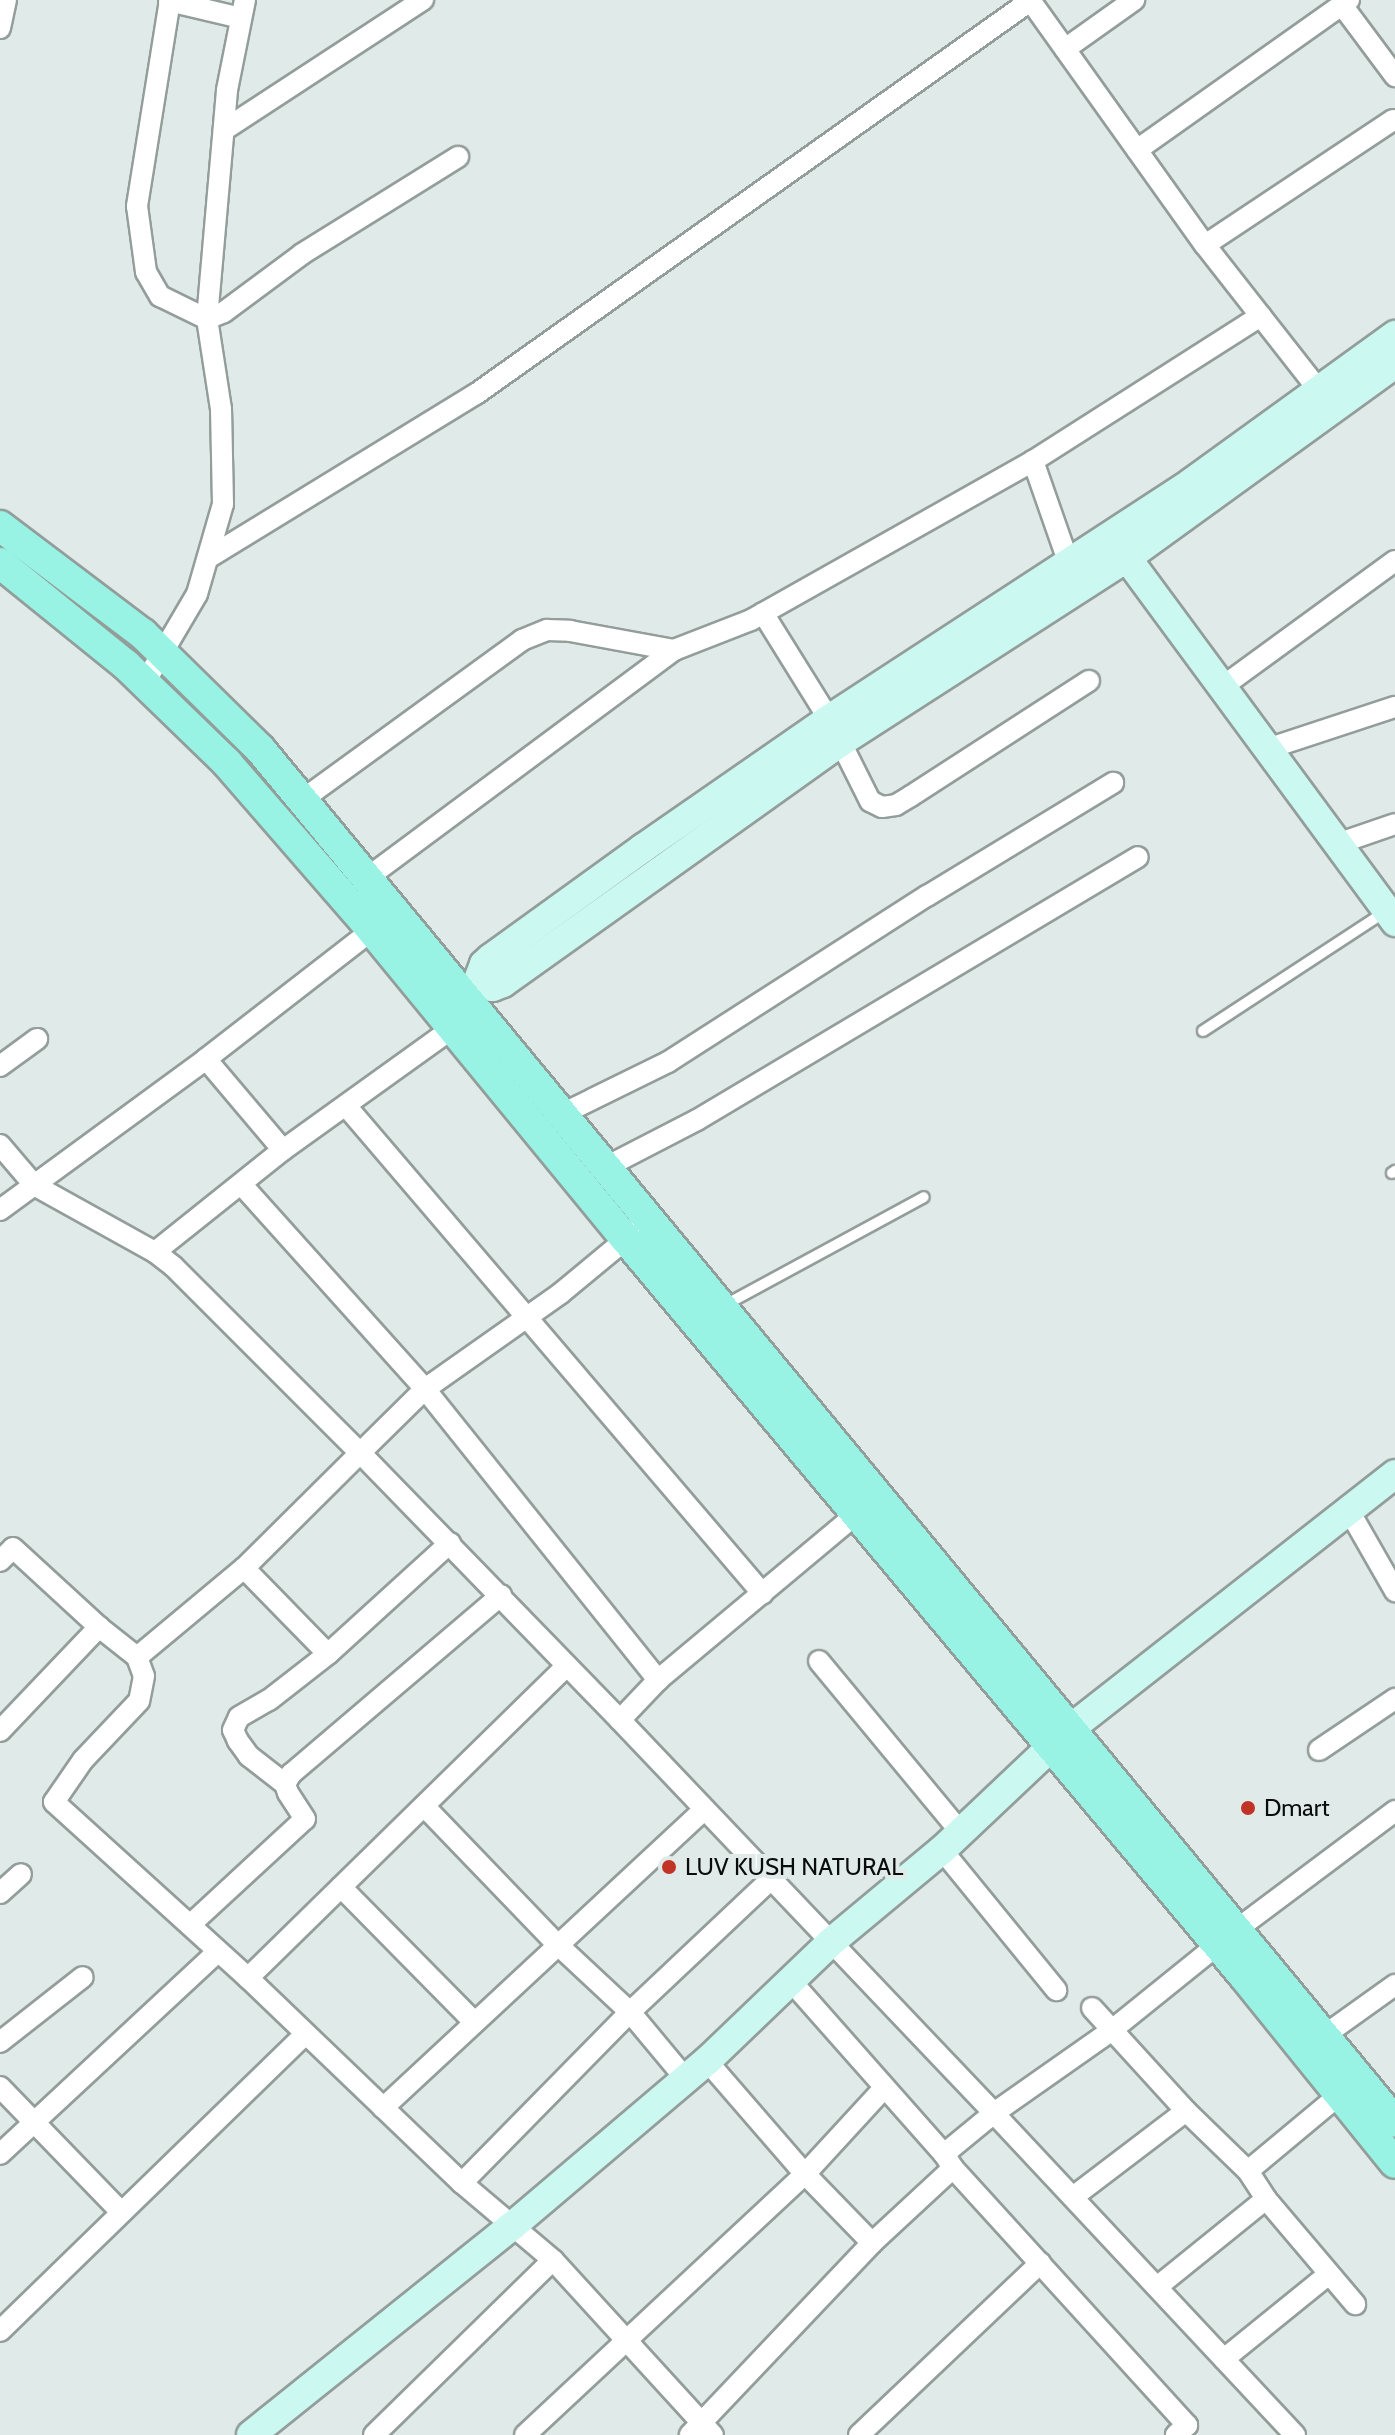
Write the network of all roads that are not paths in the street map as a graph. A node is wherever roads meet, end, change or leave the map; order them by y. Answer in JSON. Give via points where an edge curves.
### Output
{"nodes":[{"id":1,"x":6,"y":0,"type":"edge"},
{"id":2,"x":423,"y":0,"type":"edge"},
{"id":3,"x":1030,"y":0,"type":"edge"},
{"id":4,"x":1134,"y":0,"type":"edge"},
{"id":5,"x":169,"y":1,"type":"edge"},
{"id":6,"x":1346,"y":3,"type":"edge"},
{"id":7,"x":243,"y":9,"type":"edge"},
{"id":8,"x":0,"y":28,"type":"edge"},
{"id":9,"x":1065,"y":49,"type":"junction"},
{"id":10,"x":1395,"y":76,"type":"edge"},
{"id":11,"x":1393,"y":120,"type":"dead end"},
{"id":12,"x":224,"y":130,"type":"junction"},
{"id":13,"x":1137,"y":150,"type":"junction"},
{"id":14,"x":458,"y":157,"type":"dead end"},
{"id":15,"x":1205,"y":245,"type":"junction"},
{"id":16,"x":1261,"y":316,"type":"junction"},
{"id":17,"x":207,"y":319,"type":"junction"},
{"id":18,"x":1395,"y":335,"type":"edge"},
{"id":19,"x":1395,"y":364,"type":"edge"},
{"id":20,"x":1326,"y":400,"type":"junction"},
{"id":21,"x":1033,"y":461,"type":"junction"},
{"id":22,"x":0,"y":526,"type":"edge"},
{"id":23,"x":1119,"y":547,"type":"junction"},
{"id":24,"x":208,"y":558,"type":"junction"},
{"id":25,"x":1395,"y":561,"type":"edge"},
{"id":26,"x":15,"y":562,"type":"edge"},
{"id":27,"x":1069,"y":564,"type":"junction"},
{"id":28,"x":763,"y":613,"type":"junction"},
{"id":29,"x":153,"y":644,"type":"junction"},
{"id":30,"x":674,"y":650,"type":"junction"},
{"id":31,"x":135,"y":675,"type":"junction"},
{"id":32,"x":1089,"y":681,"type":"dead end"},
{"id":33,"x":1222,"y":687,"type":"junction"},
{"id":34,"x":1395,"y":707,"type":"edge"},
{"id":35,"x":835,"y":730,"type":"junction"},
{"id":36,"x":1267,"y":749,"type":"junction"},
{"id":37,"x":1113,"y":783,"type":"dead end"},
{"id":38,"x":302,"y":800,"type":"junction"},
{"id":39,"x":1395,"y":824,"type":"edge"},
{"id":40,"x":1337,"y":844,"type":"junction"},
{"id":41,"x":1138,"y":857,"type":"dead end"},
{"id":42,"x":367,"y":878,"type":"junction"},
{"id":43,"x":1391,"y":917,"type":"edge"},
{"id":44,"x":384,"y":921,"type":"junction"},
{"id":45,"x":458,"y":1005,"type":"junction"},
{"id":46,"x":1203,"y":1031,"type":"dead end"},
{"id":47,"x":37,"y":1039,"type":"dead end"},
{"id":48,"x":206,"y":1059,"type":"junction"},
{"id":49,"x":0,"y":1066,"type":"edge"},
{"id":50,"x":347,"y":1107,"type":"junction"},
{"id":51,"x":562,"y":1114,"type":"junction"},
{"id":52,"x":0,"y":1145,"type":"edge"},
{"id":53,"x":283,"y":1150,"type":"junction"},
{"id":54,"x":606,"y":1167,"type":"junction"},
{"id":55,"x":34,"y":1185,"type":"junction"},
{"id":56,"x":242,"y":1185,"type":"junction"},
{"id":57,"x":924,"y":1197,"type":"dead end"},
{"id":58,"x":0,"y":1210,"type":"edge"},
{"id":59,"x":650,"y":1219,"type":"junction"},
{"id":60,"x":626,"y":1239,"type":"junction"},
{"id":61,"x":155,"y":1252,"type":"junction"},
{"id":62,"x":722,"y":1307,"type":"junction"},
{"id":63,"x":528,"y":1316,"type":"junction"},
{"id":64,"x":697,"y":1323,"type":"junction"},
{"id":65,"x":425,"y":1389,"type":"junction"},
{"id":66,"x":360,"y":1453,"type":"junction"},
{"id":67,"x":1395,"y":1474,"type":"edge"},
{"id":68,"x":868,"y":1504,"type":"junction"},
{"id":69,"x":1348,"y":1509,"type":"junction"},
{"id":70,"x":450,"y":1543,"type":"junction"},
{"id":71,"x":4,"y":1548,"type":"edge"},
{"id":72,"x":244,"y":1568,"type":"junction"},
{"id":73,"x":1395,"y":1591,"type":"edge"},
{"id":74,"x":763,"y":1594,"type":"junction"},
{"id":75,"x":501,"y":1595,"type":"junction"},
{"id":76,"x":99,"y":1627,"type":"junction"},
{"id":77,"x":328,"y":1654,"type":"junction"},
{"id":78,"x":137,"y":1657,"type":"junction"},
{"id":79,"x":819,"y":1661,"type":"dead end"},
{"id":80,"x":567,"y":1666,"type":"junction"},
{"id":81,"x":658,"y":1680,"type":"junction"},
{"id":82,"x":1395,"y":1699,"type":"edge"},
{"id":83,"x":620,"y":1720,"type":"junction"},
{"id":84,"x":0,"y":1731,"type":"edge"},
{"id":85,"x":1061,"y":1737,"type":"junction"},
{"id":86,"x":1319,"y":1750,"type":"dead end"},
{"id":87,"x":285,"y":1784,"type":"junction"},
{"id":88,"x":424,"y":1806,"type":"junction"},
{"id":89,"x":705,"y":1809,"type":"junction"},
{"id":90,"x":1395,"y":1811,"type":"edge"},
{"id":91,"x":951,"y":1840,"type":"junction"},
{"id":92,"x":21,"y":1874,"type":"dead end"},
{"id":93,"x":772,"y":1878,"type":"junction"},
{"id":94,"x":341,"y":1887,"type":"junction"},
{"id":95,"x":0,"y":1893,"type":"edge"},
{"id":96,"x":190,"y":1925,"type":"junction"},
{"id":97,"x":1227,"y":1938,"type":"junction"},
{"id":98,"x":831,"y":1942,"type":"junction"},
{"id":99,"x":557,"y":1944,"type":"junction"},
{"id":100,"x":216,"y":1953,"type":"junction"},
{"id":101,"x":83,"y":1977,"type":"dead end"},
{"id":102,"x":248,"y":1978,"type":"junction"},
{"id":103,"x":790,"y":1980,"type":"junction"},
{"id":104,"x":1395,"y":1985,"type":"edge"},
{"id":105,"x":1056,"y":1990,"type":"dead end"},
{"id":106,"x":1092,"y":2008,"type":"dead end"},
{"id":107,"x":630,"y":2012,"type":"junction"},
{"id":108,"x":473,"y":2021,"type":"junction"},
{"id":109,"x":1112,"y":2030,"type":"junction"},
{"id":110,"x":304,"y":2035,"type":"junction"},
{"id":111,"x":1322,"y":2037,"type":"junction"},
{"id":112,"x":0,"y":2042,"type":"edge"},
{"id":113,"x":696,"y":2070,"type":"junction"},
{"id":114,"x":0,"y":2087,"type":"edge"},
{"id":115,"x":884,"y":2088,"type":"junction"},
{"id":116,"x":1338,"y":2096,"type":"junction"},
{"id":117,"x":383,"y":2108,"type":"junction"},
{"id":118,"x":1186,"y":2111,"type":"junction"},
{"id":119,"x":994,"y":2113,"type":"junction"},
{"id":120,"x":35,"y":2122,"type":"junction"},
{"id":121,"x":1395,"y":2122,"type":"edge"},
{"id":122,"x":0,"y":2154,"type":"edge"},
{"id":123,"x":948,"y":2161,"type":"junction"},
{"id":124,"x":1395,"y":2163,"type":"edge"},
{"id":125,"x":1248,"y":2171,"type":"junction"},
{"id":126,"x":805,"y":2174,"type":"junction"},
{"id":127,"x":462,"y":2183,"type":"junction"},
{"id":128,"x":1073,"y":2197,"type":"junction"},
{"id":129,"x":1266,"y":2199,"type":"junction"},
{"id":130,"x":121,"y":2212,"type":"junction"},
{"id":131,"x":511,"y":2227,"type":"junction"},
{"id":132,"x":872,"y":2243,"type":"junction"},
{"id":133,"x":553,"y":2260,"type":"junction"},
{"id":134,"x":1040,"y":2263,"type":"junction"},
{"id":135,"x":1329,"y":2274,"type":"junction"},
{"id":136,"x":1157,"y":2287,"type":"junction"},
{"id":137,"x":1355,"y":2304,"type":"dead end"},
{"id":138,"x":0,"y":2331,"type":"edge"},
{"id":139,"x":628,"y":2338,"type":"junction"},
{"id":140,"x":1224,"y":2359,"type":"junction"},
{"id":141,"x":702,"y":2431,"type":"edge"},
{"id":142,"x":1187,"y":2432,"type":"edge"},
{"id":143,"x":251,"y":2435,"type":"edge"},
{"id":144,"x":374,"y":2435,"type":"edge"},
{"id":145,"x":525,"y":2435,"type":"edge"},
{"id":146,"x":859,"y":2435,"type":"edge"},
{"id":147,"x":1295,"y":2435,"type":"edge"}],
"edges":[{"from":1,"to":8,"type":"street"},
{"from":2,"to":12,"type":"street"},
{"from":3,"to":9,"type":"street"},
{"from":3,"to":24,"type":"street","via":[[476,394]]},
{"from":4,"to":9,"type":"street"},
{"from":5,"to":7,"type":"street"},
{"from":5,"to":17,"type":"street","via":[[150,107],[138,225],[146,272],[160,296]]},
{"from":6,"to":10,"type":"street"},
{"from":6,"to":13,"type":"street"},
{"from":7,"to":12,"type":"street"},
{"from":9,"to":13,"type":"street"},
{"from":11,"to":15,"type":"street"},
{"from":12,"to":17,"type":"street"},
{"from":13,"to":15,"type":"street"},
{"from":14,"to":17,"type":"street"},
{"from":15,"to":16,"type":"street"},
{"from":16,"to":20,"type":"street"},
{"from":16,"to":21,"type":"street"},
{"from":17,"to":24,"type":"street","via":[[221,409],[223,504]]},
{"from":18,"to":20,"type":"street"},
{"from":19,"to":20,"type":"street"},
{"from":20,"to":23,"type":"street","via":[[1192,482]]},
{"from":21,"to":27,"type":"street"},
{"from":21,"to":28,"type":"street"},
{"from":22,"to":26,"type":"main road"},
{"from":23,"to":27,"type":"street"},
{"from":23,"to":33,"type":"street"},
{"from":23,"to":35,"type":"street"},
{"from":24,"to":29,"type":"street","via":[[197,594]]},
{"from":25,"to":33,"type":"street"},
{"from":26,"to":29,"type":"main road"},
{"from":26,"to":31,"type":"main road"},
{"from":27,"to":35,"type":"street"},
{"from":28,"to":30,"type":"street"},
{"from":28,"to":35,"type":"street"},
{"from":29,"to":31,"type":"street"},
{"from":29,"to":38,"type":"main road","via":[[260,749]]},
{"from":30,"to":38,"type":"street","via":[[570,631],[547,630],[522,640]]},
{"from":30,"to":42,"type":"street"},
{"from":31,"to":44,"type":"main road"},
{"from":32,"to":35,"type":"street","via":[[896,805],[882,807],[870,801]]},
{"from":33,"to":36,"type":"street"},
{"from":34,"to":36,"type":"street"},
{"from":35,"to":45,"type":"street","via":[[491,958]]},
{"from":36,"to":40,"type":"street"},
{"from":37,"to":51,"type":"street","via":[[668,1062]]},
{"from":38,"to":42,"type":"main road"},
{"from":39,"to":40,"type":"street"},
{"from":40,"to":43,"type":"street"},
{"from":41,"to":54,"type":"street","via":[[697,1120]]},
{"from":42,"to":44,"type":"main road"},
{"from":43,"to":46,"type":"lane"},
{"from":44,"to":45,"type":"main road"},
{"from":44,"to":48,"type":"street"},
{"from":45,"to":50,"type":"street"},
{"from":45,"to":51,"type":"main road"},
{"from":45,"to":60,"type":"main road"},
{"from":47,"to":49,"type":"street"},
{"from":48,"to":53,"type":"street"},
{"from":48,"to":55,"type":"street"},
{"from":50,"to":53,"type":"street"},
{"from":50,"to":63,"type":"street"},
{"from":51,"to":54,"type":"main road"},
{"from":52,"to":55,"type":"street"},
{"from":53,"to":56,"type":"street"},
{"from":54,"to":59,"type":"main road"},
{"from":55,"to":58,"type":"street"},
{"from":55,"to":61,"type":"street"},
{"from":56,"to":61,"type":"street"},
{"from":56,"to":65,"type":"street"},
{"from":57,"to":62,"type":"lane"},
{"from":59,"to":60,"type":"street"},
{"from":59,"to":62,"type":"main road"},
{"from":60,"to":63,"type":"street"},
{"from":60,"to":64,"type":"main road"},
{"from":61,"to":66,"type":"street"},
{"from":62,"to":64,"type":"lane"},
{"from":62,"to":68,"type":"main road"},
{"from":63,"to":65,"type":"street"},
{"from":63,"to":74,"type":"street"},
{"from":64,"to":68,"type":"main road"},
{"from":65,"to":66,"type":"street"},
{"from":65,"to":81,"type":"street"},
{"from":66,"to":70,"type":"street"},
{"from":66,"to":72,"type":"street"},
{"from":67,"to":69,"type":"street"},
{"from":68,"to":74,"type":"street"},
{"from":68,"to":85,"type":"main road"},
{"from":69,"to":73,"type":"street"},
{"from":69,"to":85,"type":"street"},
{"from":70,"to":75,"type":"street"},
{"from":70,"to":77,"type":"street"},
{"from":71,"to":76,"type":"street"},
{"from":72,"to":77,"type":"street"},
{"from":72,"to":78,"type":"street"},
{"from":74,"to":81,"type":"street"},
{"from":75,"to":80,"type":"street"},
{"from":75,"to":87,"type":"street"},
{"from":76,"to":78,"type":"street"},
{"from":76,"to":84,"type":"street"},
{"from":77,"to":87,"type":"street","via":[[239,1717],[233,1730],[249,1756]]},
{"from":78,"to":96,"type":"street","via":[[144,1676],[139,1701],[83,1760],[54,1802]]},
{"from":79,"to":91,"type":"street"},
{"from":80,"to":83,"type":"street"},
{"from":80,"to":88,"type":"street"},
{"from":81,"to":83,"type":"street"},
{"from":82,"to":86,"type":"street"},
{"from":83,"to":89,"type":"street"},
{"from":85,"to":91,"type":"street"},
{"from":85,"to":97,"type":"main road"},
{"from":87,"to":96,"type":"street","via":[[305,1819]]},
{"from":88,"to":94,"type":"street"},
{"from":88,"to":99,"type":"street"},
{"from":89,"to":93,"type":"street"},
{"from":89,"to":99,"type":"street"},
{"from":90,"to":97,"type":"street"},
{"from":91,"to":98,"type":"street"},
{"from":91,"to":105,"type":"street"},
{"from":92,"to":95,"type":"street"},
{"from":93,"to":98,"type":"street"},
{"from":93,"to":107,"type":"street"},
{"from":94,"to":102,"type":"street"},
{"from":94,"to":108,"type":"street"},
{"from":96,"to":100,"type":"street"},
{"from":97,"to":109,"type":"street"},
{"from":97,"to":111,"type":"main road"},
{"from":97,"to":116,"type":"main road"},
{"from":98,"to":103,"type":"street"},
{"from":98,"to":119,"type":"street"},
{"from":99,"to":107,"type":"street"},
{"from":99,"to":108,"type":"street"},
{"from":100,"to":102,"type":"street"},
{"from":100,"to":120,"type":"street"},
{"from":101,"to":112,"type":"street"},
{"from":102,"to":110,"type":"street"},
{"from":103,"to":113,"type":"street"},
{"from":103,"to":115,"type":"street"},
{"from":104,"to":111,"type":"street"},
{"from":106,"to":109,"type":"street"},
{"from":107,"to":113,"type":"street"},
{"from":107,"to":127,"type":"street"},
{"from":108,"to":117,"type":"street"},
{"from":109,"to":118,"type":"street"},
{"from":109,"to":119,"type":"street"},
{"from":110,"to":117,"type":"street"},
{"from":110,"to":130,"type":"street"},
{"from":111,"to":121,"type":"main road"},
{"from":113,"to":126,"type":"street"},
{"from":113,"to":131,"type":"street"},
{"from":114,"to":120,"type":"street"},
{"from":115,"to":123,"type":"street"},
{"from":115,"to":126,"type":"street"},
{"from":116,"to":124,"type":"main road"},
{"from":116,"to":125,"type":"street"},
{"from":117,"to":127,"type":"street"},
{"from":118,"to":125,"type":"street"},
{"from":118,"to":128,"type":"street"},
{"from":119,"to":123,"type":"street"},
{"from":119,"to":128,"type":"street"},
{"from":120,"to":122,"type":"street"},
{"from":120,"to":130,"type":"street"},
{"from":123,"to":132,"type":"street"},
{"from":123,"to":134,"type":"street"},
{"from":125,"to":129,"type":"street"},
{"from":126,"to":132,"type":"street"},
{"from":126,"to":139,"type":"street"},
{"from":127,"to":131,"type":"street"},
{"from":128,"to":136,"type":"street"},
{"from":129,"to":135,"type":"street"},
{"from":129,"to":136,"type":"street"},
{"from":130,"to":138,"type":"street"},
{"from":131,"to":133,"type":"street"},
{"from":131,"to":143,"type":"street"},
{"from":132,"to":141,"type":"street"},
{"from":133,"to":139,"type":"street"},
{"from":133,"to":144,"type":"street"},
{"from":134,"to":142,"type":"street"},
{"from":134,"to":146,"type":"street"},
{"from":135,"to":137,"type":"street"},
{"from":135,"to":140,"type":"street"},
{"from":136,"to":140,"type":"street"},
{"from":139,"to":141,"type":"street"},
{"from":139,"to":145,"type":"street"},
{"from":140,"to":147,"type":"street"}]}
